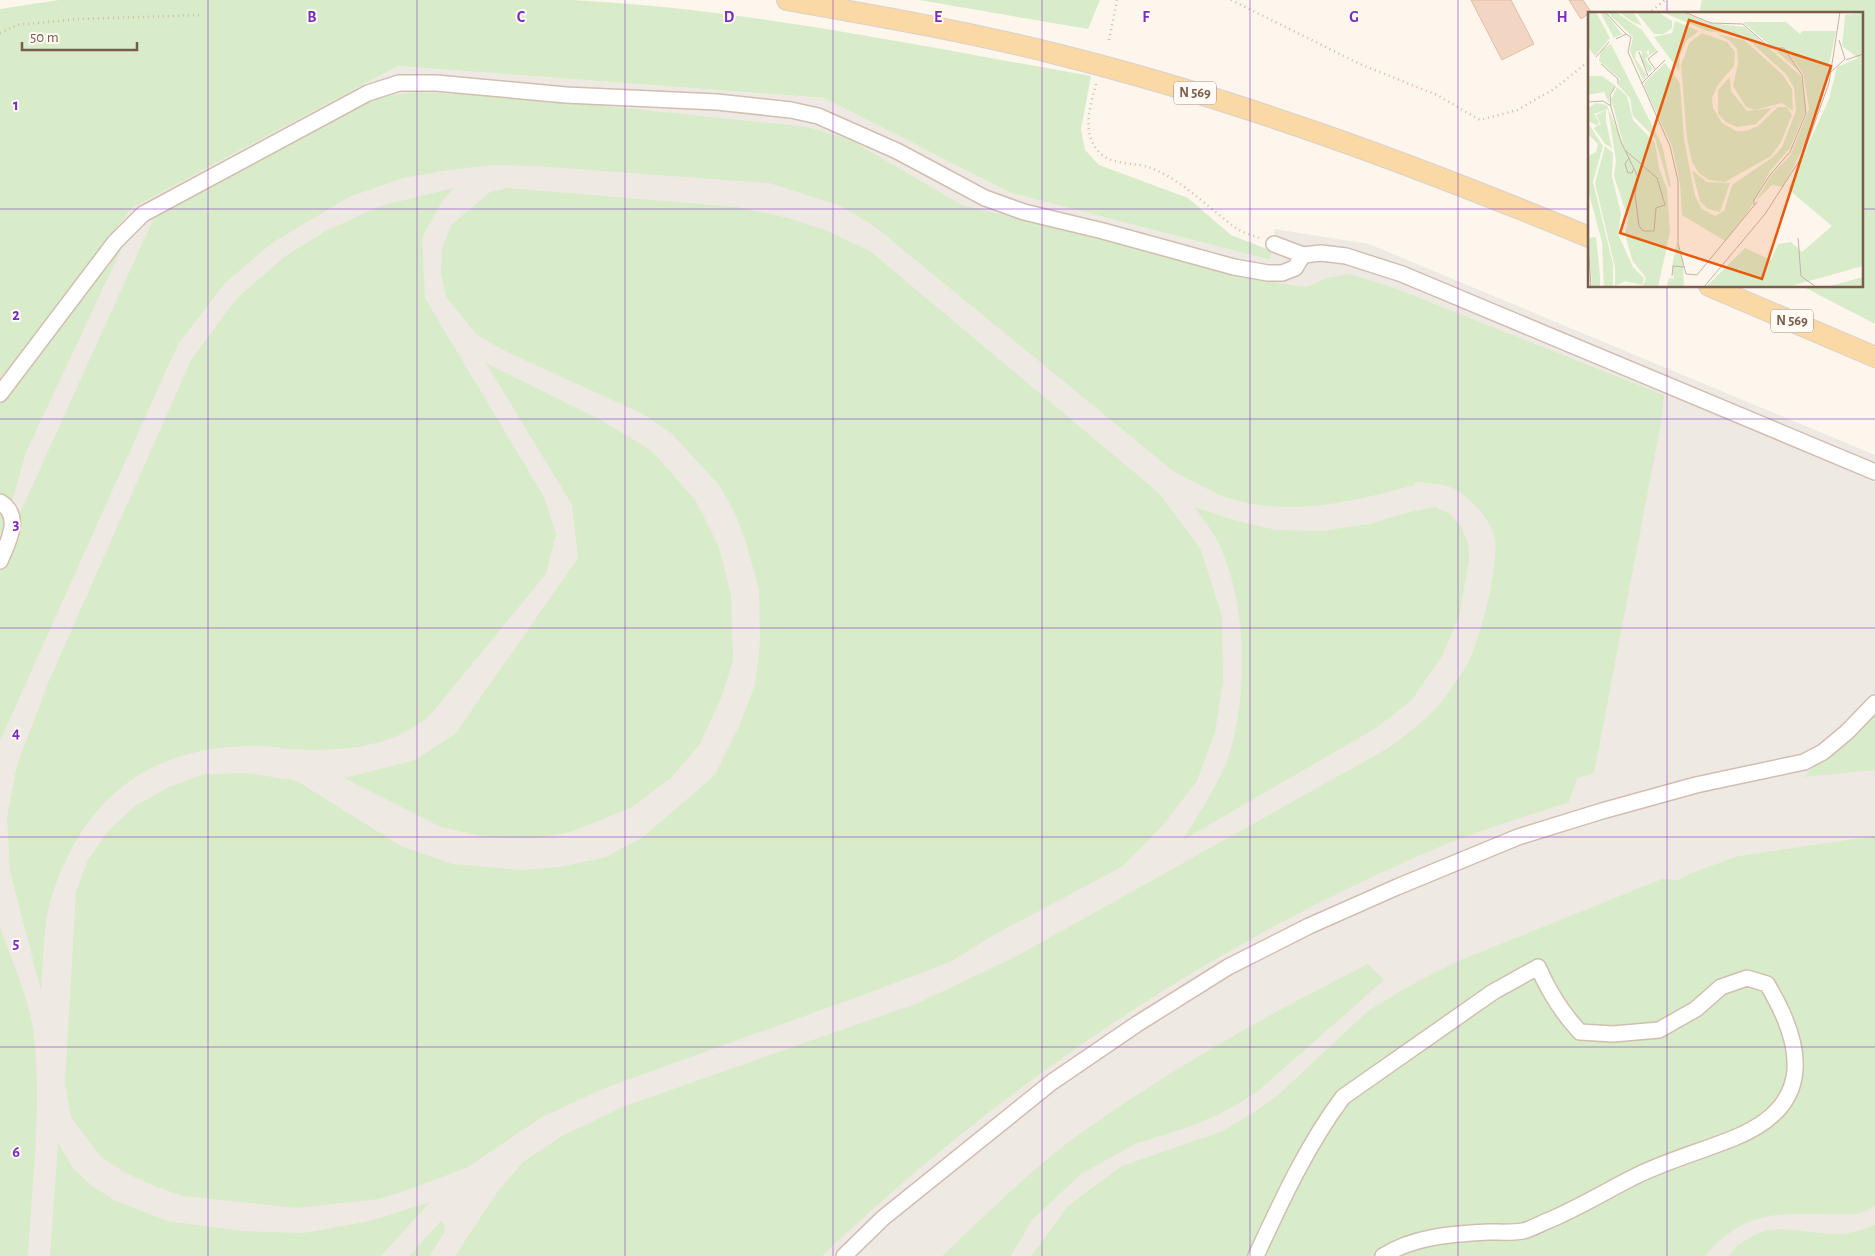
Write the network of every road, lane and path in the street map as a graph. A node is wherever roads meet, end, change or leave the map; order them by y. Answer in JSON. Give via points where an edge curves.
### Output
{"nodes":[{"id":1,"x":787,"y":0,"type":"edge"},
{"id":2,"x":1117,"y":0,"type":"edge"},
{"id":3,"x":1231,"y":0,"type":"edge"},
{"id":4,"x":1665,"y":0,"type":"edge"},
{"id":5,"x":1650,"y":12,"type":"edge"},
{"id":6,"x":201,"y":14,"type":"dead end"},
{"id":7,"x":0,"y":33,"type":"edge"},
{"id":8,"x":1109,"y":40,"type":"dead end"},
{"id":9,"x":1588,"y":62,"type":"edge"},
{"id":10,"x":1096,"y":84,"type":"dead end"},
{"id":11,"x":1588,"y":237,"type":"edge"},
{"id":12,"x":1274,"y":244,"type":"joint"},
{"id":13,"x":1303,"y":255,"type":"junction"},
{"id":14,"x":1713,"y":288,"type":"edge"},
{"id":15,"x":1875,"y":356,"type":"edge"},
{"id":16,"x":0,"y":394,"type":"edge"},
{"id":17,"x":1875,"y":472,"type":"edge"},
{"id":18,"x":0,"y":502,"type":"edge"},
{"id":19,"x":0,"y":561,"type":"edge"},
{"id":20,"x":1875,"y":703,"type":"edge"},
{"id":21,"x":844,"y":1256,"type":"edge"},
{"id":22,"x":1256,"y":1256,"type":"edge"},
{"id":23,"x":1383,"y":1256,"type":"edge"}],
"edges":[{"from":1,"to":11,"type":"main road","number":"N 569","via":[[901,20],[1052,53],[1206,96],[1348,143]]},
{"from":2,"to":8,"type":"path"},
{"from":3,"to":9,"type":"path","via":[[1362,65],[1437,95],[1480,120],[1517,110],[1554,89]]},
{"from":4,"to":5,"type":"path"},
{"from":6,"to":7,"type":"path","via":[[79,19],[17,25]]},
{"from":10,"to":12,"type":"path","via":[[1087,124],[1101,155],[1120,163],[1150,168],[1177,181],[1238,229]]},
{"from":12,"to":13,"type":"lane"},
{"from":13,"to":16,"type":"lane","via":[[1295,268],[1282,273],[1234,268],[1024,212],[985,198],[897,151],[818,116],[791,110],[718,102],[399,83],[368,93],[143,214],[115,242]]},
{"from":13,"to":17,"type":"lane","via":[[1346,256],[1402,274]]},
{"from":14,"to":15,"type":"main road","number":"N 569"},
{"from":18,"to":19,"type":"lane","via":[[14,521]]},
{"from":20,"to":21,"type":"lane","via":[[1829,747],[1804,762],[1696,785],[1518,837],[1397,886],[1228,967],[1052,1082],[883,1218]]},
{"from":22,"to":23,"type":"lane","via":[[1305,1157],[1343,1097],[1493,992],[1538,967],[1562,1012],[1580,1032],[1588,1033],[1659,1030],[1696,1009],[1721,987],[1747,978],[1767,984],[1784,1012],[1797,1074],[1788,1096],[1768,1120],[1736,1138],[1638,1175],[1579,1208],[1523,1231],[1426,1237]]}]}
